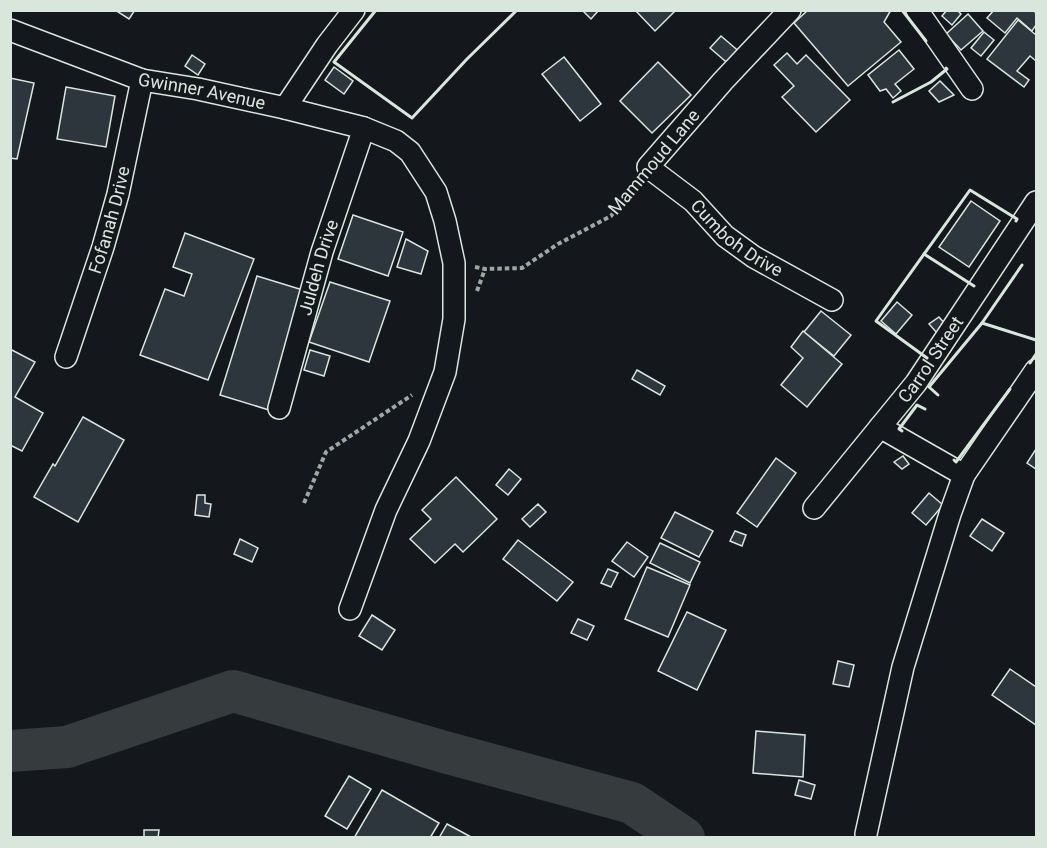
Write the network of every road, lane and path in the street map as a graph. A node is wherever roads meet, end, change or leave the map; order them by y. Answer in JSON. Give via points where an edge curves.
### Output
{"nodes":[{"id":1,"x":354,"y":10,"type":"edge"},
{"id":2,"x":790,"y":10,"type":"edge"},
{"id":3,"x":917,"y":10,"type":"edge"},
{"id":4,"x":10,"y":30,"type":"edge"},
{"id":5,"x":142,"y":80,"type":"junction"},
{"id":6,"x":972,"y":89,"type":"dead end"},
{"id":7,"x":285,"y":108,"type":"junction"},
{"id":8,"x":364,"y":128,"type":"junction"},
{"id":9,"x":648,"y":167,"type":"junction"},
{"id":10,"x":1036,"y":201,"type":"edge"},
{"id":11,"x":454,"y":263,"type":"junction"},
{"id":12,"x":485,"y":269,"type":"junction"},
{"id":13,"x":473,"y":300,"type":"dead end"},
{"id":14,"x":832,"y":300,"type":"dead end"},
{"id":15,"x":66,"y":357,"type":"dead end"},
{"id":16,"x":1036,"y":370,"type":"edge"},
{"id":17,"x":416,"y":392,"type":"dead end"},
{"id":18,"x":279,"y":408,"type":"dead end"},
{"id":19,"x":880,"y":427,"type":"junction"},
{"id":20,"x":964,"y":475,"type":"junction"},
{"id":21,"x":304,"y":503,"type":"dead end"},
{"id":22,"x":814,"y":508,"type":"dead end"},
{"id":23,"x":350,"y":609,"type":"dead end"},
{"id":24,"x":866,"y":834,"type":"dead end"}],
"edges":[{"from":1,"to":7,"type":"street"},
{"from":2,"to":9,"type":"street","name":"Mammoud Lane"},
{"from":3,"to":6,"type":"street"},
{"from":4,"to":5,"type":"street","name":"Gwinner Avenue"},
{"from":5,"to":7,"type":"street","name":"Gwinner Avenue"},
{"from":5,"to":15,"type":"street","name":"Fofanah Drive","via":[[118,194]]},
{"from":7,"to":8,"type":"street","name":"Gwinner Avenue"},
{"from":8,"to":11,"type":"street","name":"Gwinner Avenue","via":[[396,141],[410,152],[436,192]]},
{"from":8,"to":18,"type":"street","name":"Juldeh Drive","via":[[322,252]]},
{"from":9,"to":12,"type":"path","name":"Mammoud Lane","via":[[611,216],[522,268]]},
{"from":9,"to":14,"type":"street","name":"Cumboh Drive","via":[[693,201],[725,236],[754,257]]},
{"from":10,"to":19,"type":"street","name":"Carrol Street","via":[[916,383]]},
{"from":11,"to":12,"type":"path","name":"Mammoud Lane"},
{"from":11,"to":23,"type":"street","via":[[454,319],[446,372],[386,510]]},
{"from":12,"to":13,"type":"path"},
{"from":16,"to":20,"type":"street"},
{"from":17,"to":21,"type":"path","via":[[326,452]]},
{"from":19,"to":20,"type":"street"},
{"from":19,"to":22,"type":"street","name":"Carrol Street"},
{"from":20,"to":24,"type":"street","via":[[903,667]]}]}
